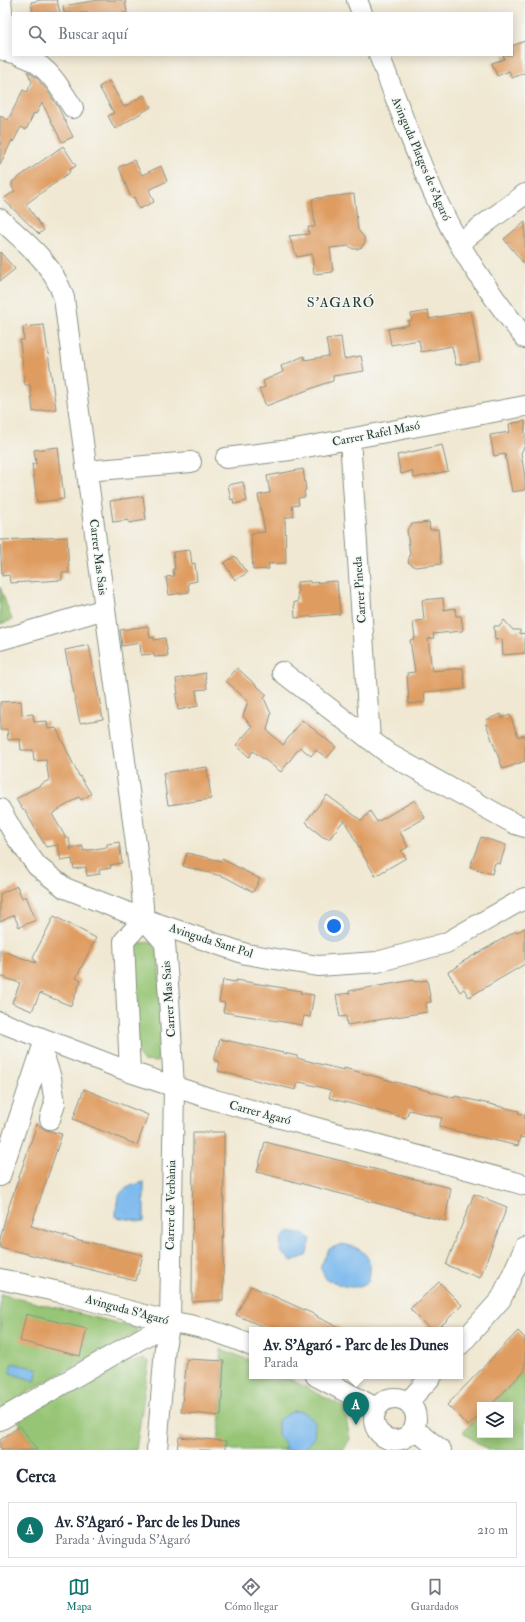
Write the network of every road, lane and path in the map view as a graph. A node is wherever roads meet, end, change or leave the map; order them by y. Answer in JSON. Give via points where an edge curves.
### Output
{"nodes":[{"id":1,"x":1,"y":0,"type":"edge"},
{"id":2,"x":357,"y":0,"type":"edge"},
{"id":3,"x":362,"y":12,"type":"edge"},
{"id":4,"x":12,"y":53,"type":"edge"},
{"id":5,"x":22,"y":56,"type":"edge"},
{"id":6,"x":379,"y":56,"type":"edge"},
{"id":7,"x":73,"y":108,"type":"dead end"},
{"id":8,"x":525,"y":194,"type":"edge"},
{"id":9,"x":0,"y":219,"type":"edge"},
{"id":10,"x":459,"y":243,"type":"junction"},
{"id":11,"x":525,"y":338,"type":"edge"},
{"id":12,"x":525,"y":406,"type":"edge"},
{"id":13,"x":350,"y":439,"type":"junction"},
{"id":14,"x":226,"y":458,"type":"dead end"},
{"id":15,"x":191,"y":462,"type":"dead end"},
{"id":16,"x":87,"y":471,"type":"junction"},
{"id":17,"x":105,"y":609,"type":"junction"},
{"id":18,"x":0,"y":640,"type":"edge"},
{"id":19,"x":282,"y":672,"type":"dead end"},
{"id":20,"x":370,"y":740,"type":"junction"},
{"id":21,"x":0,"y":809,"type":"edge"},
{"id":22,"x":525,"y":826,"type":"edge"},
{"id":23,"x":525,"y":898,"type":"edge"},
{"id":24,"x":144,"y":919,"type":"junction"},
{"id":25,"x":0,"y":1022,"type":"edge"},
{"id":26,"x":44,"y":1045,"type":"junction"},
{"id":27,"x":130,"y":1072,"type":"junction"},
{"id":28,"x":174,"y":1088,"type":"junction"},
{"id":29,"x":57,"y":1110,"type":"dead end"},
{"id":30,"x":0,"y":1176,"type":"edge"},
{"id":31,"x":525,"y":1186,"type":"edge"},
{"id":32,"x":525,"y":1247,"type":"edge"},
{"id":33,"x":0,"y":1279,"type":"edge"},
{"id":34,"x":170,"y":1322,"type":"junction"},
{"id":35,"x":463,"y":1342,"type":"edge"},
{"id":36,"x":249,"y":1345,"type":"edge"},
{"id":37,"x":322,"y":1379,"type":"edge"},
{"id":38,"x":429,"y":1379,"type":"edge"},
{"id":39,"x":408,"y":1402,"type":"junction"},
{"id":40,"x":376,"y":1408,"type":"junction"},
{"id":41,"x":0,"y":1420,"type":"edge"},
{"id":42,"x":414,"y":1429,"type":"junction"},
{"id":43,"x":380,"y":1444,"type":"edge"},
{"id":44,"x":146,"y":1450,"type":"edge"},
{"id":45,"x":157,"y":1450,"type":"edge"},
{"id":46,"x":440,"y":1450,"type":"edge"}],
"edges":[{"from":1,"to":4,"type":"street","via":[[6,51]]},
{"from":2,"to":3,"type":"street"},
{"from":5,"to":7,"type":"street","via":[[50,72]]},
{"from":6,"to":10,"type":"street","name":"Avinguda Platges de s'Agaró","via":[[434,194]]},
{"from":8,"to":10,"type":"street"},
{"from":9,"to":16,"type":"street","name":"Carrer Mas Sais","via":[[49,266],[59,282],[64,298]]},
{"from":10,"to":11,"type":"street","name":"Avinguda Platges de s'Agaró","via":[[496,302]]},
{"from":12,"to":13,"type":"street","name":"Carrer Rafel Masó"},
{"from":13,"to":14,"type":"street","name":"Carrer Rafel Masó"},
{"from":13,"to":20,"type":"street","name":"Carrer Pineda"},
{"from":15,"to":16,"type":"street"},
{"from":16,"to":17,"type":"street","name":"Carrer Mas Sais"},
{"from":17,"to":18,"type":"street"},
{"from":17,"to":24,"type":"street","name":"Carrer Mas Sais"},
{"from":19,"to":20,"type":"street"},
{"from":20,"to":22,"type":"street","via":[[389,754],[446,786],[515,824]]},
{"from":21,"to":24,"type":"street","name":"Avinguda Sant Pol","via":[[37,866],[66,888]]},
{"from":23,"to":24,"type":"street","name":"Avinguda Sant Pol","via":[[446,943],[377,962],[318,966],[246,954]]},
{"from":24,"to":27,"type":"street","via":[[124,941]]},
{"from":24,"to":28,"type":"street","name":"Carrer Mas Sais","via":[[165,943]]},
{"from":25,"to":26,"type":"street","name":"Carrer Agaró"},
{"from":26,"to":27,"type":"street","name":"Carrer Agaró"},
{"from":26,"to":29,"type":"street"},
{"from":26,"to":30,"type":"street"},
{"from":27,"to":28,"type":"street","name":"Carrer Agaró"},
{"from":28,"to":31,"type":"street","name":"Carrer Agaró"},
{"from":28,"to":34,"type":"street","name":"Carrer de Verbània"},
{"from":32,"to":35,"type":"street","via":[[501,1299]]},
{"from":33,"to":34,"type":"street","name":"Avinguda S'Agaró","via":[[64,1292]]},
{"from":34,"to":36,"type":"street","name":"Avinguda S'Agaró","via":[[222,1333]]},
{"from":34,"to":41,"type":"street"},
{"from":34,"to":44,"type":"street","name":"Carrer de Verbània","via":[[160,1358]]},
{"from":34,"to":45,"type":"street","name":"Carrer de Verbània"},
{"from":37,"to":40,"type":"street"},
{"from":38,"to":39,"type":"street"},
{"from":39,"to":40,"type":"street","via":[[400,1398],[391,1398],[382,1401]]},
{"from":39,"to":42,"type":"street","via":[[416,1417]]},
{"from":40,"to":43,"type":"street","via":[[374,1424]]},
{"from":42,"to":43,"type":"street","via":[[406,1437]]},
{"from":42,"to":46,"type":"street"}]}
